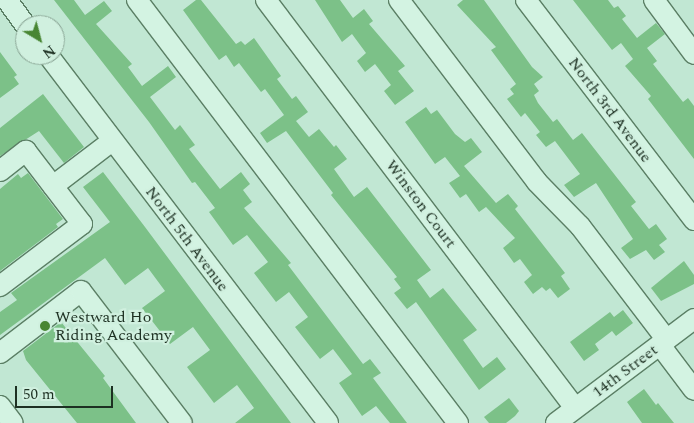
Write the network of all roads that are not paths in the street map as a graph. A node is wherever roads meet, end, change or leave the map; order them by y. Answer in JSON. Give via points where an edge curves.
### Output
{"nodes":[{"id":1,"x":7,"y":0,"type":"edge"},
{"id":2,"x":137,"y":0,"type":"edge"},
{"id":3,"x":266,"y":0,"type":"edge"},
{"id":4,"x":399,"y":0,"type":"edge"},
{"id":5,"x":526,"y":0,"type":"edge"},
{"id":6,"x":654,"y":0,"type":"edge"},
{"id":7,"x":18,"y":15,"type":"edge"},
{"id":8,"x":694,"y":54,"type":"edge"},
{"id":9,"x":55,"y":65,"type":"edge"},
{"id":10,"x":112,"y":141,"type":"junction"},
{"id":11,"x":0,"y":171,"type":"edge"},
{"id":12,"x":53,"y":186,"type":"junction"},
{"id":13,"x":694,"y":220,"type":"edge"},
{"id":14,"x":0,"y":286,"type":"edge"},
{"id":15,"x":694,"y":319,"type":"edge"},
{"id":16,"x":663,"y":342,"type":"junction"},
{"id":17,"x":0,"y":353,"type":"edge"},
{"id":18,"x":694,"y":390,"type":"edge"},
{"id":19,"x":0,"y":406,"type":"edge"},
{"id":20,"x":575,"y":408,"type":"junction"},
{"id":21,"x":12,"y":423,"type":"edge"},
{"id":22,"x":182,"y":423,"type":"edge"},
{"id":23,"x":328,"y":423,"type":"edge"},
{"id":24,"x":458,"y":423,"type":"edge"},
{"id":25,"x":556,"y":423,"type":"edge"}],
"edges":[{"from":1,"to":7,"type":"street"},
{"from":2,"to":24,"type":"street"},
{"from":3,"to":20,"type":"street","name":"Winston Court"},
{"from":4,"to":16,"type":"street","via":[[537,182],[580,226]]},
{"from":5,"to":13,"type":"street","name":"North 3rd Avenue"},
{"from":6,"to":8,"type":"street"},
{"from":9,"to":10,"type":"street","name":"North 5th Avenue"},
{"from":10,"to":12,"type":"street"},
{"from":10,"to":23,"type":"street","name":"North 5th Avenue"},
{"from":11,"to":12,"type":"street","via":[[26,151]]},
{"from":12,"to":14,"type":"street","via":[[82,224]]},
{"from":15,"to":16,"type":"street","name":"14th Street"},
{"from":16,"to":18,"type":"street"},
{"from":16,"to":20,"type":"street","name":"14th Street"},
{"from":17,"to":22,"type":"street","via":[[81,291]]},
{"from":19,"to":21,"type":"street"},
{"from":20,"to":25,"type":"street","name":"14th Street"}]}
